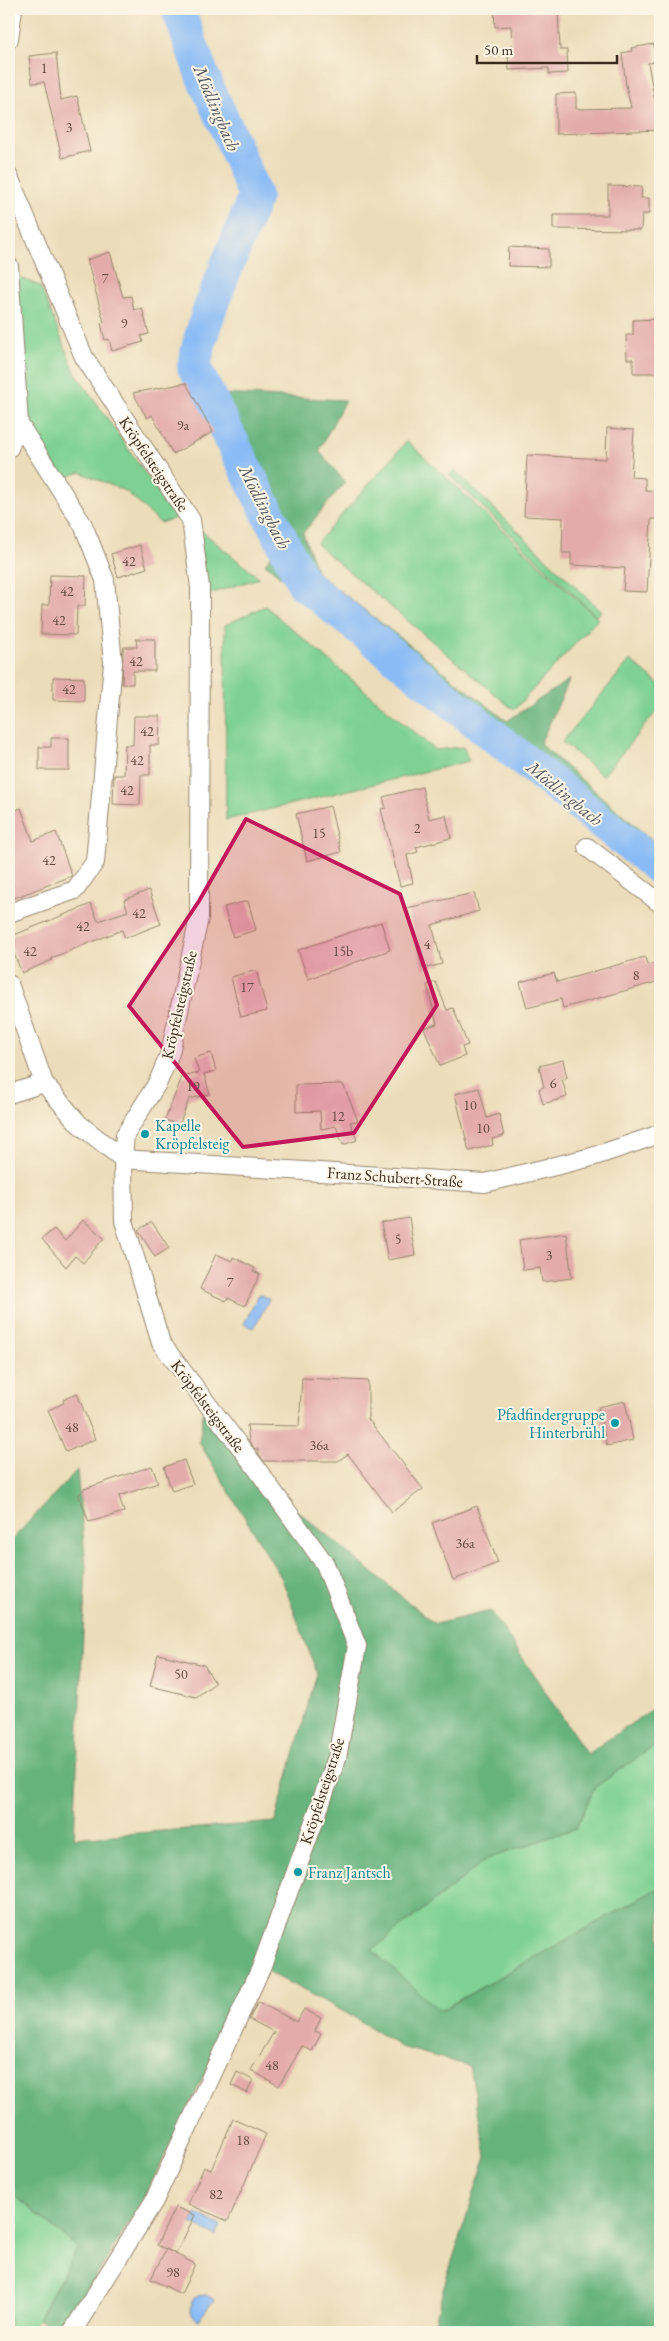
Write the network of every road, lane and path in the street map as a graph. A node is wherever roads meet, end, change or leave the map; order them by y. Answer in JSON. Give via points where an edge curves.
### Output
{"nodes":[{"id":1,"x":12,"y":11,"type":"edge"},
{"id":2,"x":9,"y":39,"type":"edge"},
{"id":3,"x":9,"y":177,"type":"edge"},
{"id":4,"x":9,"y":266,"type":"edge"},
{"id":5,"x":19,"y":424,"type":"junction"},
{"id":6,"x":9,"y":448,"type":"edge"},
{"id":7,"x":587,"y":847,"type":"dead end"},
{"id":8,"x":660,"y":903,"type":"edge"},
{"id":9,"x":9,"y":913,"type":"edge"},
{"id":10,"x":9,"y":984,"type":"edge"},
{"id":11,"x":44,"y":1083,"type":"junction"},
{"id":12,"x":9,"y":1094,"type":"edge"},
{"id":13,"x":660,"y":1134,"type":"edge"},
{"id":14,"x":123,"y":1159,"type":"junction"},
{"id":15,"x":72,"y":2332,"type":"edge"}],
"edges":[{"from":1,"to":2,"type":"street"},
{"from":3,"to":14,"type":"street","name":"Kröpfelsteigstraße","via":[[84,357],[191,520],[200,587],[199,918],[170,1053],[158,1082],[125,1135]]},
{"from":4,"to":5,"type":"street"},
{"from":5,"to":6,"type":"street"},
{"from":5,"to":9,"type":"street","via":[[83,525],[105,580],[113,663],[95,862],[75,890]]},
{"from":7,"to":8,"type":"street"},
{"from":10,"to":11,"type":"street"},
{"from":11,"to":12,"type":"street"},
{"from":11,"to":14,"type":"street","via":[[79,1124]]},
{"from":13,"to":14,"type":"street","name":"Franz Schubert-Straße","via":[[592,1157],[485,1184]]},
{"from":14,"to":15,"type":"street","name":"Kröpfelsteigstraße","via":[[124,1221],[161,1343],[325,1564],[357,1646],[337,1758],[261,1968],[154,2200]]}]}
